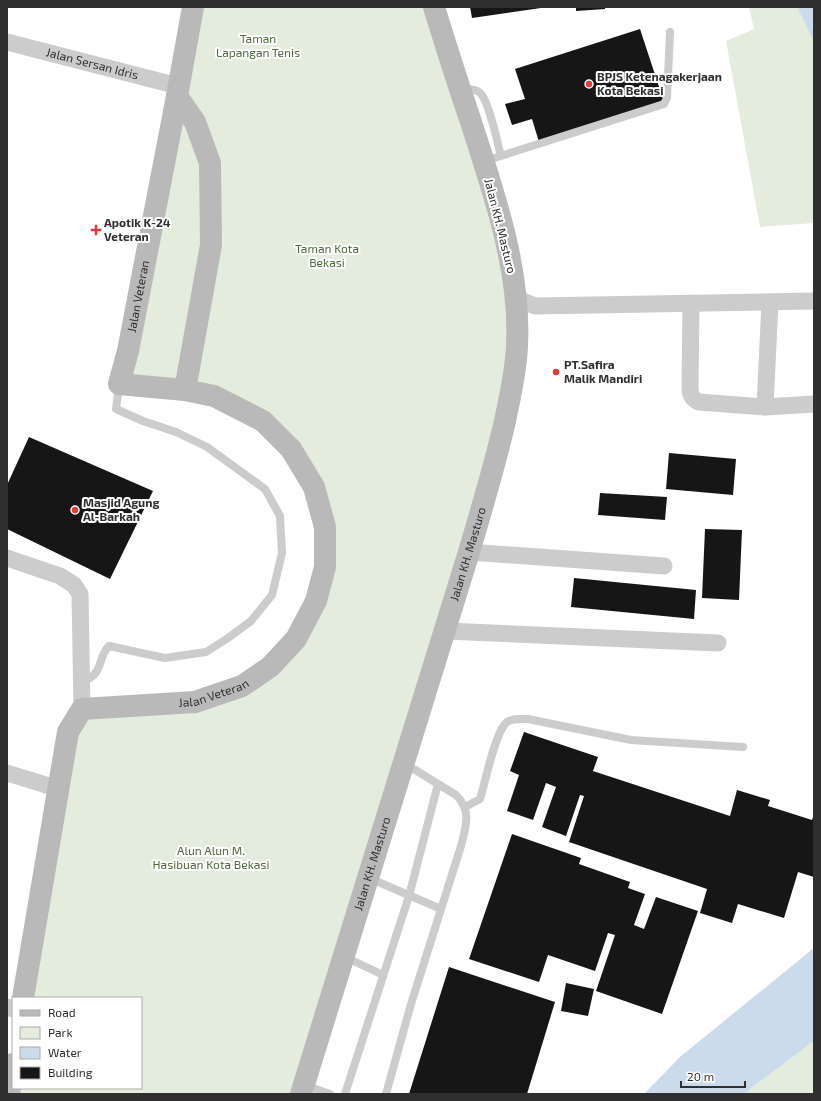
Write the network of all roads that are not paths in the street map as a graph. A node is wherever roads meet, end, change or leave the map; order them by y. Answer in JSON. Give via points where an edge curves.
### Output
{"nodes":[{"id":1,"x":193,"y":7,"type":"edge"},
{"id":2,"x":434,"y":7,"type":"edge"},
{"id":3,"x":670,"y":32,"type":"dead end"},
{"id":4,"x":7,"y":42,"type":"edge"},
{"id":5,"x":178,"y":91,"type":"junction"},
{"id":6,"x":492,"y":159,"type":"junction"},
{"id":7,"x":516,"y":298,"type":"junction"},
{"id":8,"x":814,"y":301,"type":"edge"},
{"id":9,"x":770,"y":302,"type":"junction"},
{"id":10,"x":691,"y":304,"type":"junction"},
{"id":11,"x":119,"y":384,"type":"junction"},
{"id":12,"x":185,"y":390,"type":"junction"},
{"id":13,"x":814,"y":404,"type":"edge"},
{"id":14,"x":765,"y":407,"type":"junction"},
{"id":15,"x":469,"y":552,"type":"junction"},
{"id":16,"x":7,"y":558,"type":"edge"},
{"id":17,"x":664,"y":566,"type":"dead end"},
{"id":18,"x":445,"y":630,"type":"junction"},
{"id":19,"x":718,"y":643,"type":"dead end"},
{"id":20,"x":81,"y":683,"type":"junction"},
{"id":21,"x":82,"y":709,"type":"junction"},
{"id":22,"x":744,"y":747,"type":"dead end"},
{"id":23,"x":404,"y":763,"type":"junction"},
{"id":24,"x":7,"y":773,"type":"edge"},
{"id":25,"x":438,"y":784,"type":"junction"},
{"id":26,"x":59,"y":789,"type":"junction"},
{"id":27,"x":465,"y":807,"type":"junction"},
{"id":28,"x":368,"y":878,"type":"junction"},
{"id":29,"x":409,"y":896,"type":"junction"},
{"id":30,"x":441,"y":909,"type":"junction"},
{"id":31,"x":344,"y":957,"type":"junction"},
{"id":32,"x":383,"y":975,"type":"junction"},
{"id":33,"x":23,"y":997,"type":"edge"},
{"id":34,"x":12,"y":1072,"type":"edge"},
{"id":35,"x":303,"y":1090,"type":"edge"},
{"id":36,"x":9,"y":1094,"type":"edge"},
{"id":37,"x":330,"y":1094,"type":"edge"},
{"id":38,"x":345,"y":1094,"type":"edge"},
{"id":39,"x":386,"y":1094,"type":"edge"}],
"edges":[{"from":1,"to":5,"type":"street","name":"Jalan Veteran"},
{"from":2,"to":6,"type":"street","name":"Jalan KH. Masturo","via":[[460,89]]},
{"from":3,"to":6,"type":"lane","via":[[668,98],[664,104]]},
{"from":4,"to":5,"type":"street","name":"Jalan Sersan Idris"},
{"from":5,"to":11,"type":"street","name":"Jalan Veteran","via":[[128,351]]},
{"from":5,"to":12,"type":"street","via":[[195,122],[210,163],[211,245]]},
{"from":6,"to":7,"type":"street","name":"Jalan KH. Masturo","via":[[496,205]]},
{"from":7,"to":10,"type":"street","via":[[535,306]]},
{"from":7,"to":15,"type":"street","name":"Jalan KH. Masturo","via":[[517,347],[511,393],[493,472]]},
{"from":8,"to":9,"type":"street"},
{"from":9,"to":10,"type":"street"},
{"from":9,"to":14,"type":"street"},
{"from":10,"to":14,"type":"street","via":[[690,393],[694,400]]},
{"from":11,"to":12,"type":"street","name":"Jalan Veteran"},
{"from":11,"to":20,"type":"lane","via":[[116,409],[207,447],[265,489],[280,516],[282,553],[272,594],[251,621],[228,638],[206,652],[165,658],[109,646],[99,670]]},
{"from":12,"to":21,"type":"street","name":"Jalan Veteran","via":[[214,396],[263,421],[291,449],[314,487],[325,527],[325,567],[316,601],[296,640],[270,667],[242,686],[195,702]]},
{"from":13,"to":14,"type":"street"},
{"from":15,"to":17,"type":"street"},
{"from":15,"to":18,"type":"street","name":"Jalan KH. Masturo"},
{"from":16,"to":20,"type":"street","via":[[60,576],[74,585],[80,594]]},
{"from":18,"to":19,"type":"street"},
{"from":18,"to":23,"type":"street","name":"Jalan KH. Masturo"},
{"from":20,"to":21,"type":"street"},
{"from":21,"to":26,"type":"street","via":[[68,732]]},
{"from":22,"to":27,"type":"lane","via":[[631,740],[516,718],[506,723],[498,735],[480,799]]},
{"from":23,"to":25,"type":"lane"},
{"from":23,"to":28,"type":"street","name":"Jalan KH. Masturo"},
{"from":24,"to":26,"type":"street"},
{"from":25,"to":27,"type":"lane","via":[[456,795]]},
{"from":25,"to":29,"type":"lane"},
{"from":26,"to":33,"type":"street"},
{"from":27,"to":30,"type":"lane","via":[[465,831]]},
{"from":28,"to":29,"type":"lane"},
{"from":28,"to":31,"type":"street","name":"Jalan KH. Masturo"},
{"from":29,"to":30,"type":"lane"},
{"from":29,"to":32,"type":"lane"},
{"from":30,"to":39,"type":"lane"},
{"from":31,"to":32,"type":"lane"},
{"from":31,"to":35,"type":"street","name":"Jalan KH. Masturo"},
{"from":32,"to":38,"type":"lane"},
{"from":34,"to":36,"type":"street"},
{"from":35,"to":37,"type":"lane"}]}
